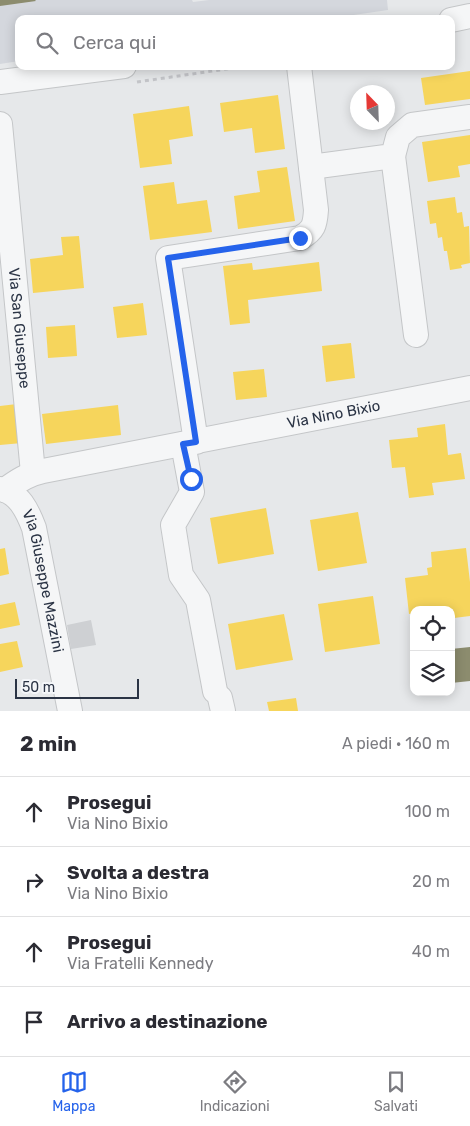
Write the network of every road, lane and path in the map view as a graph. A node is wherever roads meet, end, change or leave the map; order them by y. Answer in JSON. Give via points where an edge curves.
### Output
{"nodes":[{"id":1,"x":470,"y":16,"type":"edge"},
{"id":2,"x":455,"y":19,"type":"edge"},
{"id":3,"x":93,"y":70,"type":"edge"},
{"id":4,"x":299,"y":70,"type":"edge"},
{"id":5,"x":0,"y":82,"type":"edge"},
{"id":6,"x":470,"y":116,"type":"edge"},
{"id":7,"x":0,"y":124,"type":"edge"},
{"id":8,"x":393,"y":156,"type":"junction"},
{"id":9,"x":311,"y":167,"type":"junction"},
{"id":10,"x":416,"y":335,"type":"dead end"},
{"id":11,"x":470,"y":388,"type":"edge"},
{"id":12,"x":190,"y":443,"type":"junction"},
{"id":13,"x":33,"y":473,"type":"junction"},
{"id":14,"x":8,"y":493,"type":"edge"},
{"id":15,"x":219,"y":700,"type":"edge"},
{"id":16,"x":70,"y":711,"type":"edge"}],
"edges":[{"from":1,"to":2,"type":"street"},
{"from":3,"to":5,"type":"street"},
{"from":4,"to":9,"type":"street"},
{"from":6,"to":8,"type":"street","via":[[412,125],[398,137]]},
{"from":7,"to":13,"type":"street","name":"Via San Giuseppe"},
{"from":8,"to":9,"type":"street"},
{"from":8,"to":10,"type":"street"},
{"from":9,"to":12,"type":"street","via":[[315,223],[300,238],[168,258]]},
{"from":11,"to":12,"type":"street","name":"Via Nino Bixio"},
{"from":12,"to":13,"type":"street","name":"Via Nino Bixio"},
{"from":12,"to":15,"type":"street","via":[[192,492],[173,525],[181,575],[198,600]]},
{"from":13,"to":14,"type":"street","name":"Via Nino Bixio","via":[[19,479]]},
{"from":14,"to":16,"type":"street","name":"Via Giuseppe Mazzini","via":[[28,512],[34,528]]}]}
